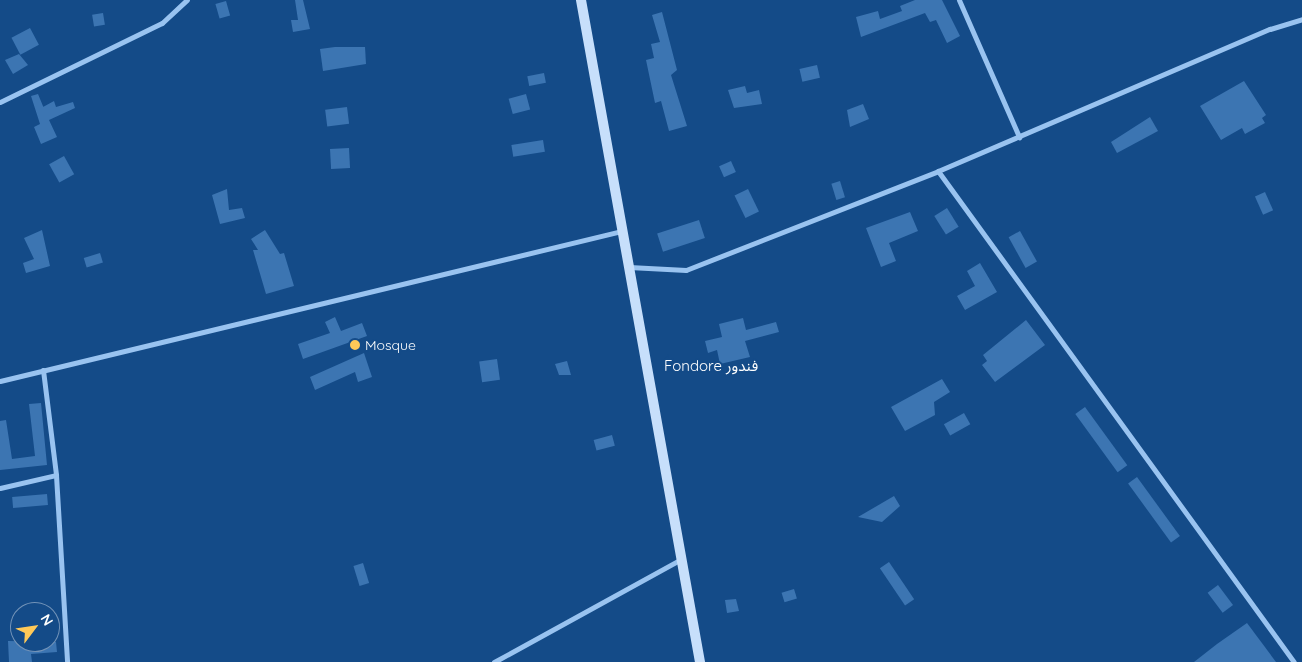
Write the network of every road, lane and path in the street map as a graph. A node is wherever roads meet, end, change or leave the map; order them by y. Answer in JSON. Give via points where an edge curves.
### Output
{"nodes":[{"id":1,"x":187,"y":0,"type":"edge"},
{"id":2,"x":581,"y":0,"type":"edge"},
{"id":3,"x":959,"y":0,"type":"edge"},
{"id":4,"x":1302,"y":19,"type":"edge"},
{"id":5,"x":0,"y":102,"type":"edge"},
{"id":6,"x":1019,"y":137,"type":"junction"},
{"id":7,"x":938,"y":171,"type":"junction"},
{"id":8,"x":622,"y":231,"type":"junction"},
{"id":9,"x":629,"y":268,"type":"junction"},
{"id":10,"x":43,"y":370,"type":"junction"},
{"id":11,"x":0,"y":381,"type":"edge"},
{"id":12,"x":56,"y":475,"type":"junction"},
{"id":13,"x":0,"y":488,"type":"edge"},
{"id":14,"x":681,"y":559,"type":"junction"},
{"id":15,"x":67,"y":662,"type":"edge"},
{"id":16,"x":494,"y":662,"type":"edge"},
{"id":17,"x":700,"y":662,"type":"edge"},
{"id":18,"x":1294,"y":662,"type":"edge"}],
"edges":[{"from":1,"to":5,"type":"street","via":[[162,23]]},
{"from":2,"to":8,"type":"main road"},
{"from":3,"to":6,"type":"street"},
{"from":4,"to":6,"type":"street","via":[[1270,29]]},
{"from":6,"to":7,"type":"street"},
{"from":7,"to":9,"type":"street","via":[[686,270]]},
{"from":7,"to":18,"type":"street"},
{"from":8,"to":9,"type":"main road"},
{"from":8,"to":10,"type":"street"},
{"from":9,"to":14,"type":"main road"},
{"from":10,"to":11,"type":"street"},
{"from":10,"to":12,"type":"street"},
{"from":12,"to":13,"type":"street"},
{"from":12,"to":15,"type":"street"},
{"from":14,"to":16,"type":"street"},
{"from":14,"to":17,"type":"main road"}]}
